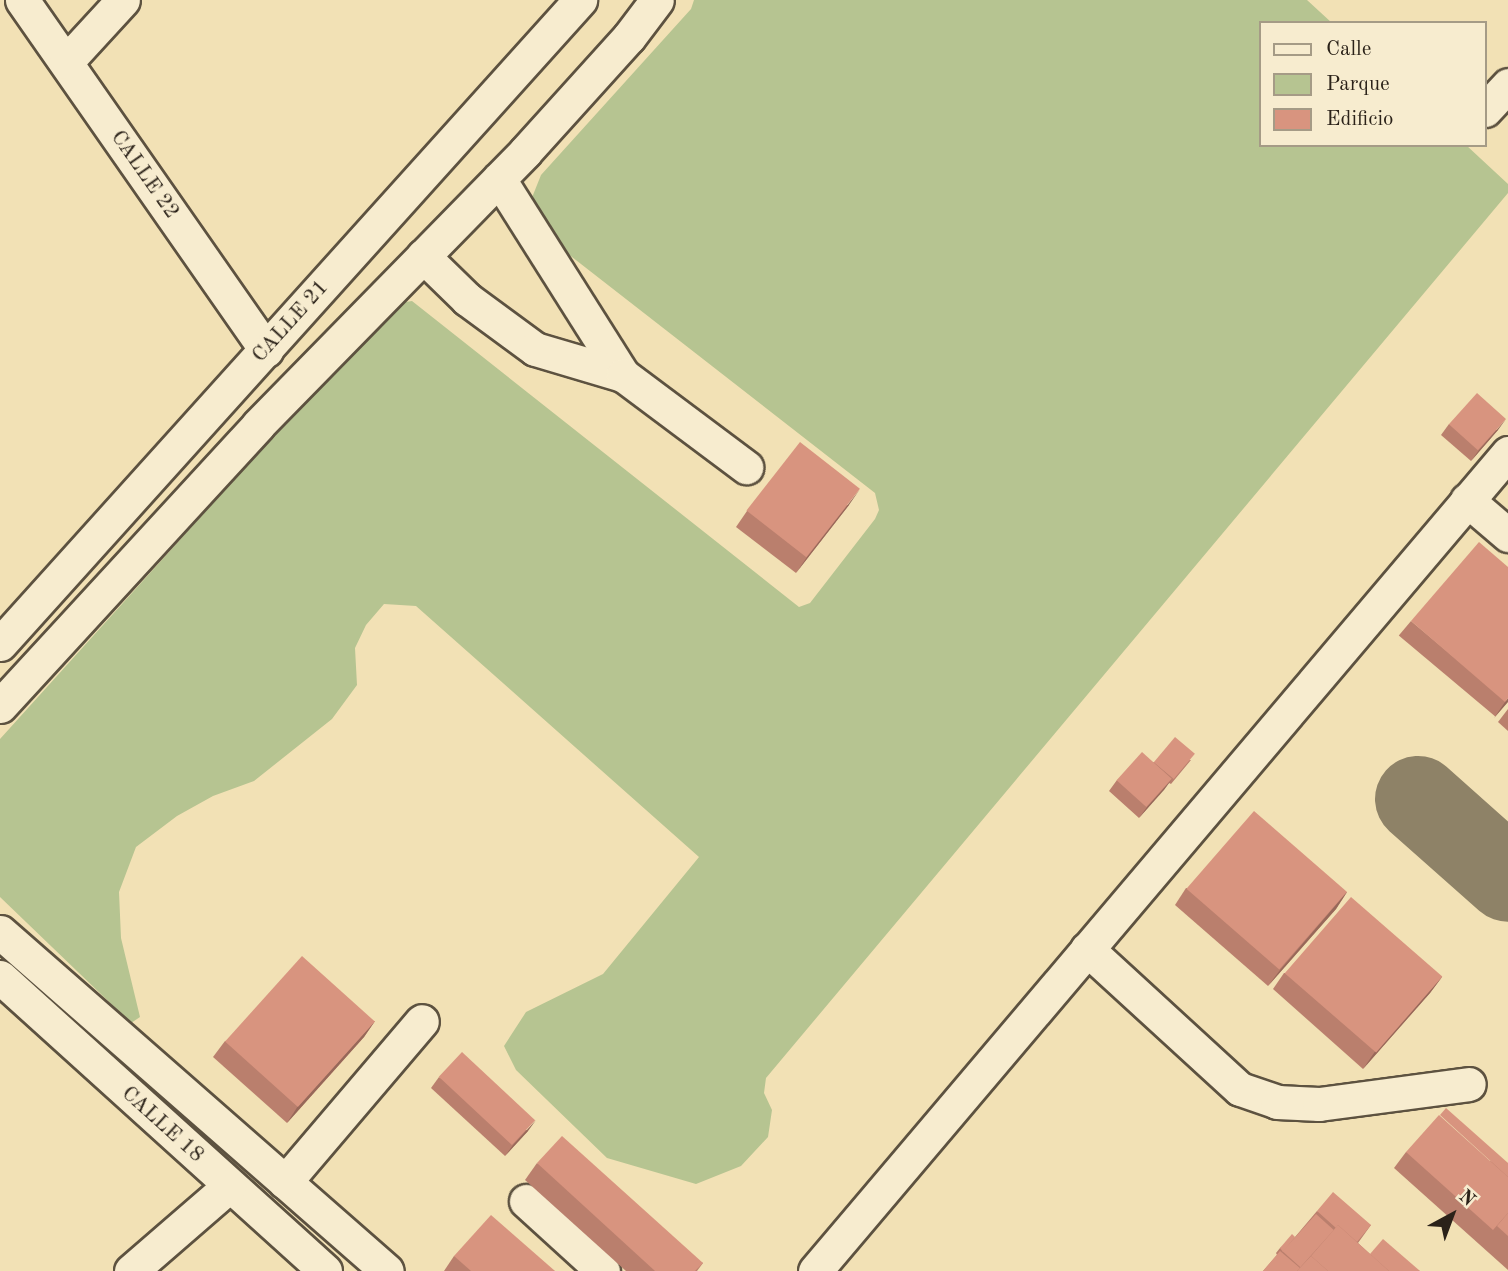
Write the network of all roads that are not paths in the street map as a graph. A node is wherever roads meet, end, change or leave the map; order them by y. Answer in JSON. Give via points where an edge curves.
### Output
{"nodes":[{"id":1,"x":22,"y":0,"type":"edge"},
{"id":2,"x":123,"y":0,"type":"edge"},
{"id":3,"x":580,"y":0,"type":"edge"},
{"id":4,"x":657,"y":0,"type":"edge"},
{"id":5,"x":66,"y":62,"type":"junction"},
{"id":6,"x":1508,"y":85,"type":"edge"},
{"id":7,"x":1487,"y":108,"type":"edge"},
{"id":8,"x":499,"y":179,"type":"junction"},
{"id":9,"x":423,"y":256,"type":"junction"},
{"id":10,"x":266,"y":350,"type":"junction"},
{"id":11,"x":622,"y":375,"type":"junction"},
{"id":12,"x":1508,"y":453,"type":"edge"},
{"id":13,"x":746,"y":467,"type":"dead end"},
{"id":14,"x":1467,"y":500,"type":"junction"},
{"id":15,"x":1508,"y":535,"type":"edge"},
{"id":16,"x":0,"y":644,"type":"edge"},
{"id":17,"x":0,"y":706,"type":"edge"},
{"id":18,"x":0,"y":932,"type":"edge"},
{"id":19,"x":1087,"y":949,"type":"junction"},
{"id":20,"x":0,"y":977,"type":"edge"},
{"id":21,"x":422,"y":1021,"type":"dead end"},
{"id":22,"x":1469,"y":1084,"type":"dead end"},
{"id":23,"x":285,"y":1182,"type":"junction"},
{"id":24,"x":229,"y":1186,"type":"junction"},
{"id":25,"x":526,"y":1201,"type":"dead end"},
{"id":26,"x":131,"y":1271,"type":"edge"},
{"id":27,"x":325,"y":1271,"type":"edge"},
{"id":28,"x":387,"y":1271,"type":"edge"},
{"id":29,"x":603,"y":1271,"type":"edge"},
{"id":30,"x":815,"y":1271,"type":"edge"}],
"edges":[{"from":1,"to":5,"type":"street","name":"CALLE 22"},
{"from":2,"to":5,"type":"street"},
{"from":3,"to":10,"type":"street","name":"CALLE 21"},
{"from":4,"to":8,"type":"street"},
{"from":5,"to":10,"type":"street","name":"CALLE 22"},
{"from":6,"to":7,"type":"street"},
{"from":8,"to":9,"type":"street"},
{"from":8,"to":11,"type":"street"},
{"from":9,"to":11,"type":"street","via":[[467,299],[535,349]]},
{"from":9,"to":17,"type":"street","via":[[258,425]]},
{"from":10,"to":16,"type":"street","name":"CALLE 21"},
{"from":11,"to":13,"type":"street"},
{"from":12,"to":14,"type":"street"},
{"from":14,"to":15,"type":"street"},
{"from":14,"to":19,"type":"street"},
{"from":18,"to":23,"type":"street"},
{"from":19,"to":22,"type":"street","via":[[1240,1089],[1277,1102],[1319,1104]]},
{"from":19,"to":30,"type":"street"},
{"from":20,"to":24,"type":"street","name":"CALLE 18"},
{"from":21,"to":23,"type":"street"},
{"from":23,"to":28,"type":"street"},
{"from":24,"to":26,"type":"street"},
{"from":24,"to":27,"type":"street","name":"CALLE 18"},
{"from":25,"to":29,"type":"street"}]}
